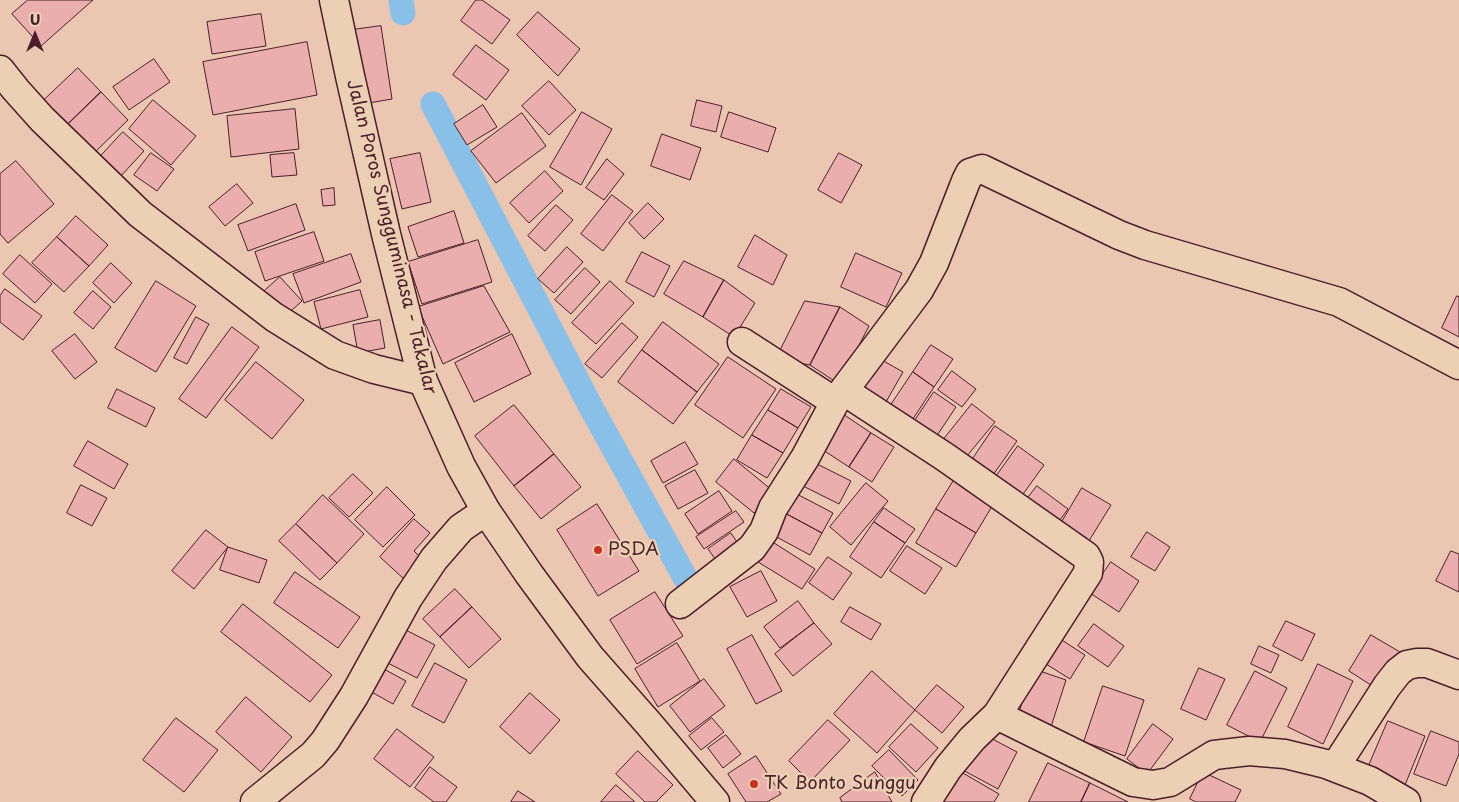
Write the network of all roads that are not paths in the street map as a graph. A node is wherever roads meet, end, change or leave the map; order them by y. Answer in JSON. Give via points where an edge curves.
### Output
{"nodes":[{"id":1,"x":334,"y":0,"type":"edge"},
{"id":2,"x":0,"y":70,"type":"edge"},
{"id":3,"x":742,"y":342,"type":"dead end"},
{"id":4,"x":1459,"y":365,"type":"edge"},
{"id":5,"x":423,"y":381,"type":"junction"},
{"id":6,"x":840,"y":397,"type":"junction"},
{"id":7,"x":486,"y":510,"type":"junction"},
{"id":8,"x":680,"y":604,"type":"dead end"},
{"id":9,"x":1459,"y":675,"type":"edge"},
{"id":10,"x":997,"y":715,"type":"junction"},
{"id":11,"x":1335,"y":767,"type":"junction"},
{"id":12,"x":255,"y":802,"type":"edge"},
{"id":13,"x":715,"y":802,"type":"edge"},
{"id":14,"x":926,"y":802,"type":"edge"},
{"id":15,"x":1406,"y":802,"type":"edge"}],
"edges":[{"from":1,"to":5,"type":"main road","name":"Jalan Poros Sungguminasa - Takalar","via":[[386,234]]},
{"from":2,"to":5,"type":"main road","via":[[42,119],[140,214],[274,318],[335,355]]},
{"from":3,"to":6,"type":"main road"},
{"from":4,"to":6,"type":"main road","via":[[1338,302],[1145,245],[982,169],[970,173],[934,264],[919,290]]},
{"from":5,"to":7,"type":"main road","name":"Jalan Poros Sungguminasa - Takalar","via":[[461,466]]},
{"from":6,"to":8,"type":"main road","via":[[806,458],[772,508],[764,530],[752,548]]},
{"from":6,"to":10,"type":"main road","via":[[945,457],[1086,556],[1089,562],[1088,573]]},
{"from":7,"to":12,"type":"main road","via":[[461,528],[434,558],[325,741],[313,755]]},
{"from":7,"to":13,"type":"main road","name":"Jalan Poros Sungguminasa - Takalar","via":[[590,657]]},
{"from":9,"to":11,"type":"main road","via":[[1427,663],[1407,665],[1388,686]]},
{"from":10,"to":11,"type":"main road","via":[[1133,782],[1153,785],[1170,782],[1214,755],[1234,752],[1285,754]]},
{"from":10,"to":14,"type":"main road","via":[[972,739]]},
{"from":11,"to":15,"type":"main road","via":[[1370,781]]}]}
